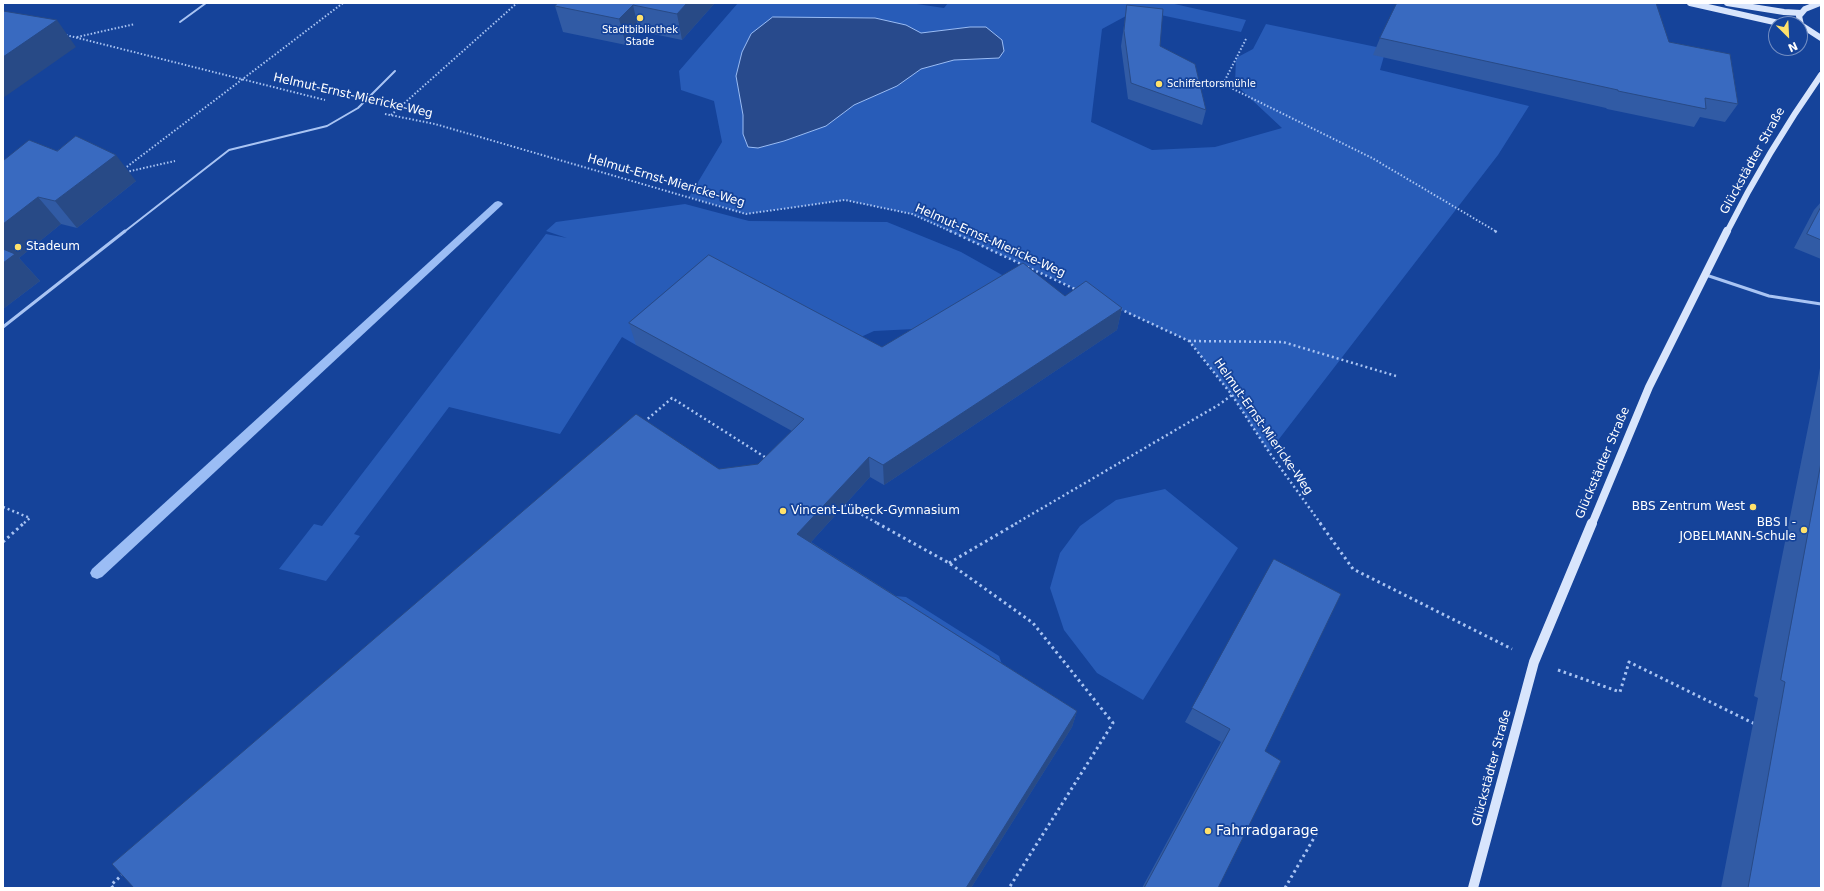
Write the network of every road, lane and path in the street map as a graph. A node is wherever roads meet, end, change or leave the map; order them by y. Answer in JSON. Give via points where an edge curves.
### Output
{"nodes":[{"id":1,"x":206,"y":3,"type":"edge"},
{"id":2,"x":343,"y":3,"type":"edge"},
{"id":3,"x":517,"y":3,"type":"edge"},
{"id":4,"x":1690,"y":3,"type":"edge"},
{"id":5,"x":1727,"y":3,"type":"edge"},
{"id":6,"x":1820,"y":3,"type":"edge"},
{"id":7,"x":1801,"y":13,"type":"junction"},
{"id":8,"x":1799,"y":16,"type":"edge"},
{"id":9,"x":1768,"y":21,"type":"edge"},
{"id":10,"x":180,"y":22,"type":"dead end"},
{"id":11,"x":135,"y":24,"type":"dead end"},
{"id":12,"x":1808,"y":31,"type":"edge"},
{"id":13,"x":64,"y":34,"type":"dead end"},
{"id":14,"x":76,"y":37,"type":"junction"},
{"id":15,"x":1821,"y":38,"type":"edge"},
{"id":16,"x":1246,"y":39,"type":"dead end"},
{"id":17,"x":395,"y":71,"type":"dead end"},
{"id":18,"x":1821,"y":75,"type":"edge"},
{"id":19,"x":242,"y":79,"type":"junction"},
{"id":20,"x":1224,"y":84,"type":"junction"},
{"id":21,"x":1194,"y":89,"type":"edge"},
{"id":22,"x":358,"y":108,"type":"junction"},
{"id":23,"x":391,"y":115,"type":"junction"},
{"id":24,"x":178,"y":161,"type":"dead end"},
{"id":25,"x":1498,"y":233,"type":"dead end"},
{"id":26,"x":1706,"y":275,"type":"junction"},
{"id":27,"x":1082,"y":292,"type":"edge"},
{"id":28,"x":1821,"y":304,"type":"edge"},
{"id":29,"x":1118,"y":309,"type":"edge"},
{"id":30,"x":3,"y":327,"type":"edge"},
{"id":31,"x":1189,"y":341,"type":"junction"},
{"id":32,"x":1396,"y":376,"type":"dead end"},
{"id":33,"x":1232,"y":395,"type":"junction"},
{"id":34,"x":642,"y":424,"type":"edge"},
{"id":35,"x":774,"y":462,"type":"edge"},
{"id":36,"x":844,"y":505,"type":"edge"},
{"id":37,"x":3,"y":507,"type":"edge"},
{"id":38,"x":3,"y":542,"type":"edge"},
{"id":39,"x":949,"y":563,"type":"junction"},
{"id":40,"x":1534,"y":662,"type":"junction"},
{"id":41,"x":1762,"y":728,"type":"dead end"},
{"id":42,"x":1318,"y":830,"type":"dead end"},
{"id":43,"x":129,"y":869,"type":"edge"},
{"id":44,"x":113,"y":888,"type":"edge"},
{"id":45,"x":1009,"y":888,"type":"edge"},
{"id":46,"x":1284,"y":888,"type":"edge"},
{"id":47,"x":1473,"y":888,"type":"edge"}],
"edges":[{"from":1,"to":10,"type":"lane"},
{"from":2,"to":19,"type":"path"},
{"from":3,"to":23,"type":"path"},
{"from":4,"to":9,"type":"main road"},
{"from":5,"to":7,"type":"main road"},
{"from":6,"to":7,"type":"main road"},
{"from":7,"to":8,"type":"main road"},
{"from":11,"to":14,"type":"path"},
{"from":12,"to":15,"type":"main road"},
{"from":13,"to":14,"type":"path","name":"Helmut-Ernst-Miericke-Weg"},
{"from":14,"to":19,"type":"path","name":"Helmut-Ernst-Miericke-Weg"},
{"from":16,"to":20,"type":"path"},
{"from":17,"to":22,"type":"lane"},
{"from":18,"to":26,"type":"main road","name":"Glückstädter Straße","via":[[1745,196]]},
{"from":19,"to":22,"type":"path","name":"Helmut-Ernst-Miericke-Weg"},
{"from":19,"to":24,"type":"path","via":[[119,173]]},
{"from":20,"to":21,"type":"path"},
{"from":20,"to":25,"type":"path","via":[[1372,158]]},
{"from":22,"to":23,"type":"path","name":"Helmut-Ernst-Miericke-Weg"},
{"from":22,"to":30,"type":"lane","via":[[327,126],[229,150]]},
{"from":23,"to":27,"type":"path","name":"Helmut-Ernst-Miericke-Weg","via":[[435,124],[746,214],[845,200],[912,214]]},
{"from":26,"to":28,"type":"lane","via":[[1770,296]]},
{"from":26,"to":40,"type":"main road","name":"Glückstädter Straße","via":[[1649,387]]},
{"from":29,"to":31,"type":"path","name":"Helmut-Ernst-Miericke-Weg"},
{"from":31,"to":32,"type":"path","via":[[1283,342]]},
{"from":31,"to":33,"type":"path","name":"Helmut-Ernst-Miericke-Weg"},
{"from":33,"to":39,"type":"path"},
{"from":33,"to":40,"type":"path","name":"Helmut-Ernst-Miericke-Weg","via":[[1269,452],[1353,569]]},
{"from":34,"to":35,"type":"path","via":[[672,398]]},
{"from":36,"to":39,"type":"path"},
{"from":37,"to":38,"type":"path","via":[[30,518]]},
{"from":39,"to":45,"type":"path","via":[[1033,623],[1113,723]]},
{"from":40,"to":41,"type":"path","name":"Helmut-Ernst-Miericke-Weg","via":[[1620,692],[1629,662]]},
{"from":40,"to":47,"type":"main road","name":"Glückstädter Straße"},
{"from":42,"to":46,"type":"path"},
{"from":43,"to":44,"type":"path","via":[[111,885]]}]}
